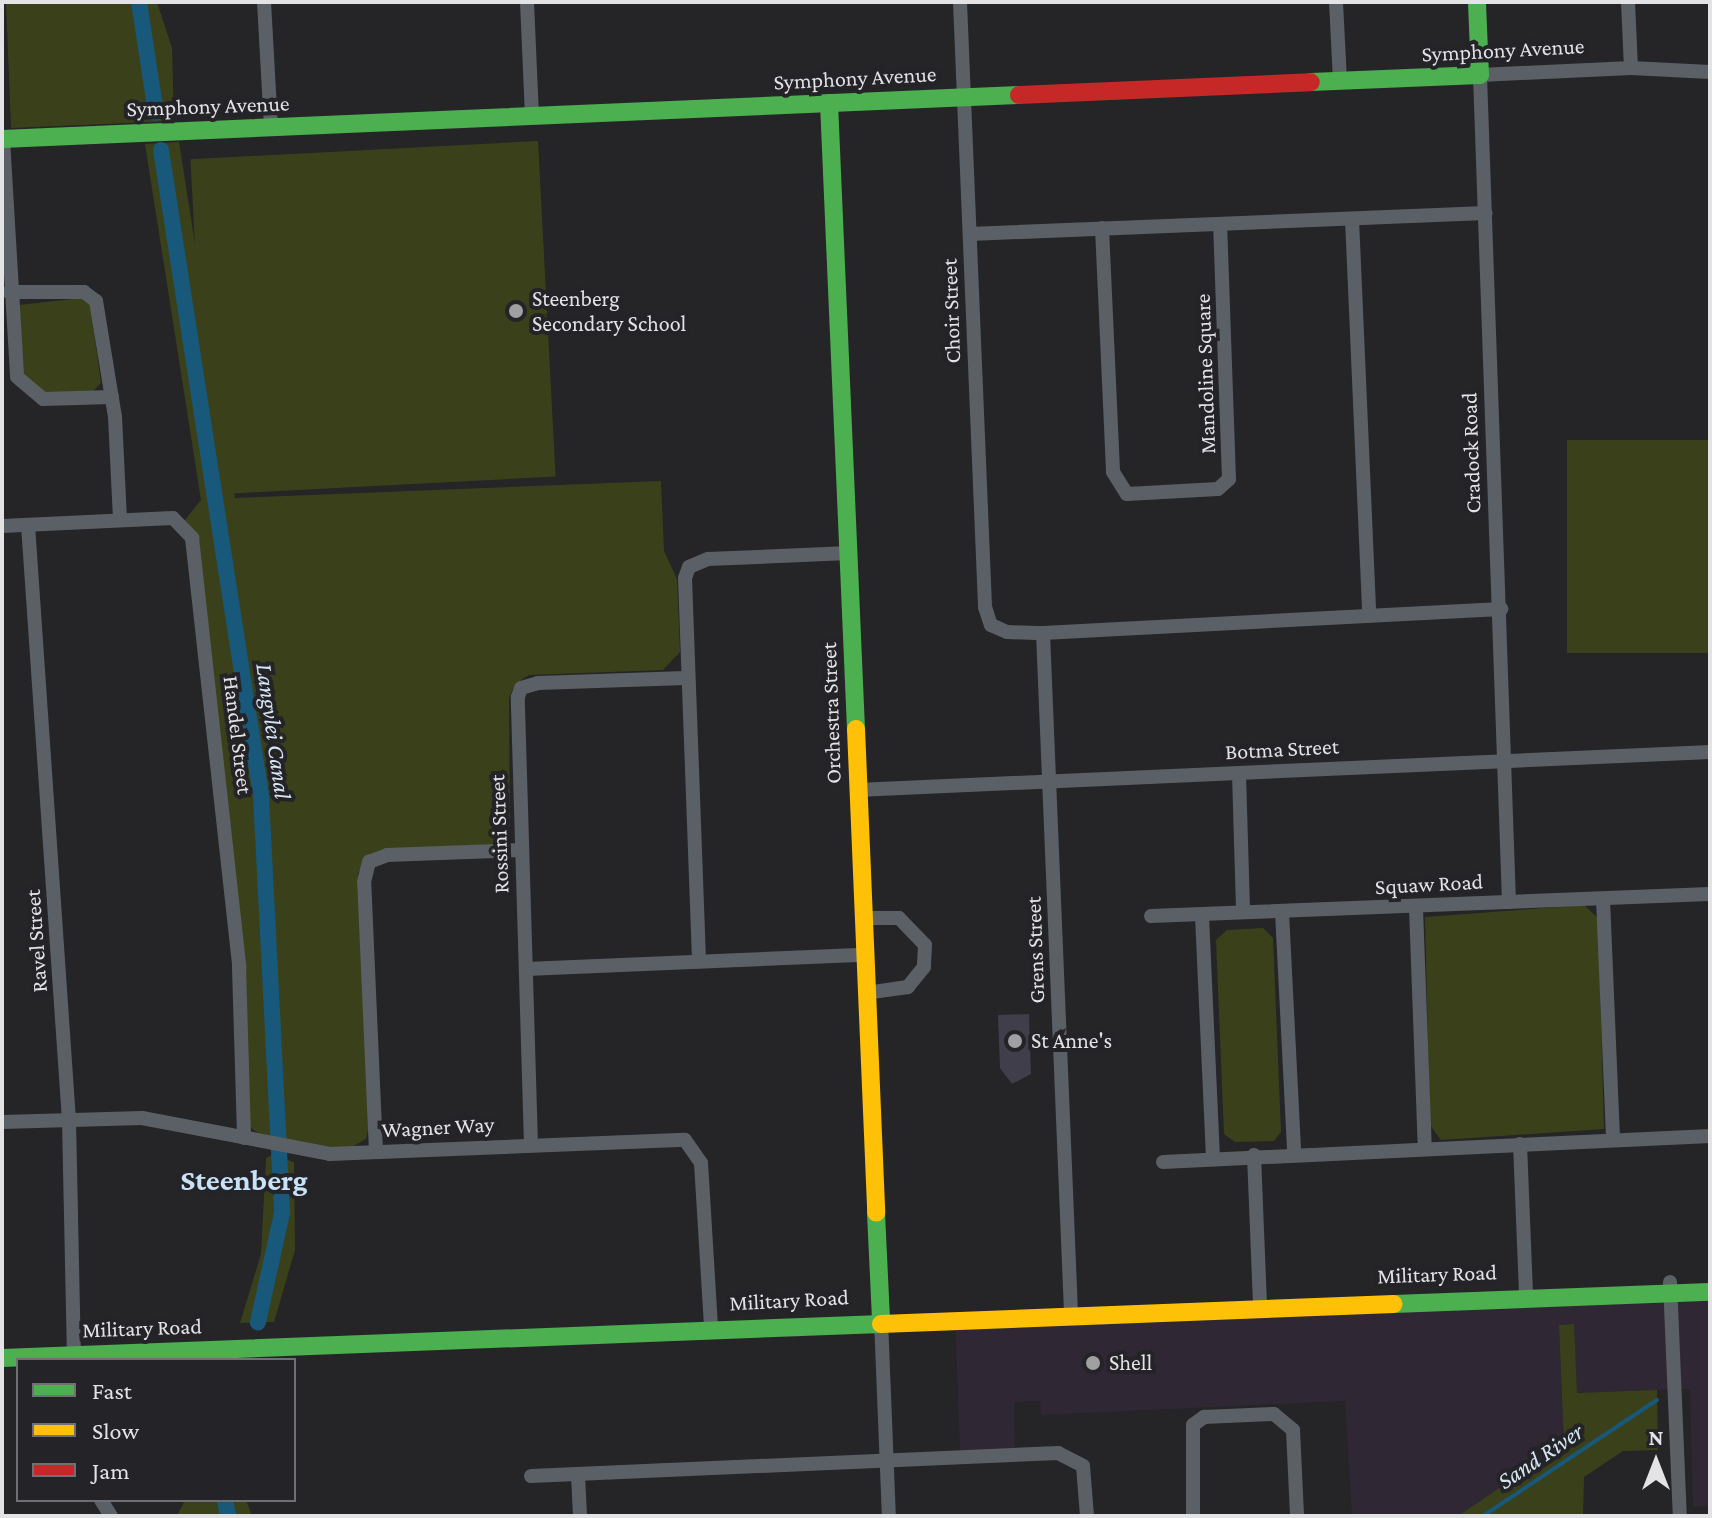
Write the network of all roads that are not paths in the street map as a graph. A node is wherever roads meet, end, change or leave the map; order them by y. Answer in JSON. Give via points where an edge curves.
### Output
{"nodes":[{"id":1,"x":264,"y":2,"type":"edge"},
{"id":2,"x":527,"y":2,"type":"edge"},
{"id":3,"x":960,"y":2,"type":"edge"},
{"id":4,"x":1336,"y":2,"type":"edge"},
{"id":5,"x":1477,"y":2,"type":"edge"},
{"id":6,"x":1628,"y":2,"type":"edge"},
{"id":7,"x":1631,"y":68,"type":"junction"},
{"id":8,"x":1710,"y":72,"type":"edge"},
{"id":9,"x":1480,"y":75,"type":"junction"},
{"id":10,"x":1340,"y":80,"type":"junction"},
{"id":11,"x":964,"y":97,"type":"junction"},
{"id":12,"x":829,"y":103,"type":"junction"},
{"id":13,"x":532,"y":116,"type":"junction"},
{"id":14,"x":271,"y":127,"type":"junction"},
{"id":15,"x":3,"y":139,"type":"edge"},
{"id":16,"x":1486,"y":213,"type":"junction"},
{"id":17,"x":1352,"y":219,"type":"junction"},
{"id":18,"x":1220,"y":224,"type":"junction"},
{"id":19,"x":1102,"y":228,"type":"junction"},
{"id":20,"x":970,"y":234,"type":"junction"},
{"id":21,"x":9,"y":292,"type":"junction"},
{"id":22,"x":112,"y":397,"type":"junction"},
{"id":23,"x":120,"y":519,"type":"junction"},
{"id":24,"x":28,"y":525,"type":"junction"},
{"id":25,"x":2,"y":526,"type":"edge"},
{"id":26,"x":849,"y":553,"type":"junction"},
{"id":27,"x":1501,"y":609,"type":"junction"},
{"id":28,"x":1369,"y":616,"type":"junction"},
{"id":29,"x":1043,"y":633,"type":"junction"},
{"id":30,"x":686,"y":678,"type":"junction"},
{"id":31,"x":1710,"y":752,"type":"edge"},
{"id":32,"x":1503,"y":759,"type":"junction"},
{"id":33,"x":1239,"y":774,"type":"junction"},
{"id":34,"x":1051,"y":781,"type":"junction"},
{"id":35,"x":857,"y":790,"type":"junction"},
{"id":36,"x":522,"y":850,"type":"junction"},
{"id":37,"x":1710,"y":894,"type":"edge"},
{"id":38,"x":1603,"y":899,"type":"junction"},
{"id":39,"x":1509,"y":902,"type":"junction"},
{"id":40,"x":1416,"y":908,"type":"junction"},
{"id":41,"x":1243,"y":912,"type":"junction"},
{"id":42,"x":1282,"y":912,"type":"junction"},
{"id":43,"x":1151,"y":916,"type":"dead end"},
{"id":44,"x":1202,"y":916,"type":"junction"},
{"id":45,"x":863,"y":918,"type":"junction"},
{"id":46,"x":864,"y":955,"type":"junction"},
{"id":47,"x":699,"y":960,"type":"junction"},
{"id":48,"x":526,"y":969,"type":"junction"},
{"id":49,"x":866,"y":993,"type":"junction"},
{"id":50,"x":69,"y":1120,"type":"junction"},
{"id":51,"x":2,"y":1122,"type":"edge"},
{"id":52,"x":1710,"y":1136,"type":"edge"},
{"id":53,"x":244,"y":1138,"type":"junction"},
{"id":54,"x":1613,"y":1140,"type":"junction"},
{"id":55,"x":1520,"y":1144,"type":"junction"},
{"id":56,"x":531,"y":1145,"type":"junction"},
{"id":57,"x":1425,"y":1148,"type":"junction"},
{"id":58,"x":376,"y":1152,"type":"junction"},
{"id":59,"x":1294,"y":1153,"type":"junction"},
{"id":60,"x":1254,"y":1155,"type":"junction"},
{"id":61,"x":1213,"y":1157,"type":"junction"},
{"id":62,"x":1163,"y":1162,"type":"dead end"},
{"id":63,"x":1710,"y":1279,"type":"edge"},
{"id":64,"x":1670,"y":1287,"type":"junction"},
{"id":65,"x":1710,"y":1292,"type":"edge"},
{"id":66,"x":1526,"y":1294,"type":"junction"},
{"id":67,"x":1260,"y":1306,"type":"junction"},
{"id":68,"x":1071,"y":1313,"type":"junction"},
{"id":69,"x":881,"y":1320,"type":"junction"},
{"id":70,"x":711,"y":1328,"type":"junction"},
{"id":71,"x":74,"y":1357,"type":"edge"},
{"id":72,"x":2,"y":1358,"type":"edge"},
{"id":73,"x":887,"y":1461,"type":"junction"},
{"id":74,"x":578,"y":1475,"type":"junction"},
{"id":75,"x":531,"y":1476,"type":"dead end"},
{"id":76,"x":580,"y":1516,"type":"edge"},
{"id":77,"x":889,"y":1516,"type":"edge"},
{"id":78,"x":1087,"y":1516,"type":"edge"},
{"id":79,"x":1193,"y":1516,"type":"edge"},
{"id":80,"x":1297,"y":1516,"type":"edge"},
{"id":81,"x":1680,"y":1516,"type":"edge"}],
"edges":[{"from":1,"to":14,"type":"street"},
{"from":2,"to":13,"type":"street"},
{"from":3,"to":11,"type":"street","name":"Choir Street"},
{"from":4,"to":10,"type":"street"},
{"from":5,"to":9,"type":"street","name":"Cradock Road"},
{"from":6,"to":7,"type":"street"},
{"from":7,"to":8,"type":"street","name":"Symphony Avenue"},
{"from":7,"to":9,"type":"street","name":"Symphony Avenue"},
{"from":9,"to":10,"type":"street","name":"Symphony Avenue"},
{"from":9,"to":16,"type":"street","name":"Cradock Road"},
{"from":10,"to":11,"type":"street","name":"Symphony Avenue"},
{"from":11,"to":12,"type":"street","name":"Symphony Avenue"},
{"from":11,"to":20,"type":"street","name":"Choir Street"},
{"from":12,"to":13,"type":"street","name":"Symphony Avenue"},
{"from":12,"to":26,"type":"street","name":"Orchestra Street"},
{"from":13,"to":14,"type":"street","name":"Symphony Avenue"},
{"from":14,"to":15,"type":"street","name":"Symphony Avenue"},
{"from":15,"to":21,"type":"street"},
{"from":16,"to":17,"type":"street"},
{"from":16,"to":27,"type":"street","name":"Cradock Road"},
{"from":17,"to":18,"type":"street"},
{"from":17,"to":28,"type":"street"},
{"from":18,"to":19,"type":"street"},
{"from":18,"to":19,"type":"street","name":"Mandoline Square","via":[[1229,479],[1218,489],[1127,494],[1116,485],[1113,472]]},
{"from":19,"to":20,"type":"street"},
{"from":20,"to":29,"type":"street","name":"Choir Street","via":[[987,617],[1007,632]]},
{"from":21,"to":22,"type":"street","via":[[91,295]]},
{"from":21,"to":22,"type":"street","via":[[13,367],[23,387],[43,399]]},
{"from":22,"to":23,"type":"street"},
{"from":23,"to":24,"type":"street","name":"Handel Street"},
{"from":23,"to":53,"type":"street","name":"Handel Street","via":[[173,518],[192,538],[239,967]]},
{"from":24,"to":25,"type":"street","name":"Handel Street"},
{"from":24,"to":50,"type":"street","name":"Ravel Street"},
{"from":26,"to":30,"type":"street","via":[[708,559],[689,567],[683,590]]},
{"from":26,"to":35,"type":"street","name":"Orchestra Street"},
{"from":27,"to":28,"type":"street"},
{"from":27,"to":32,"type":"street","name":"Cradock Road"},
{"from":28,"to":29,"type":"street"},
{"from":29,"to":34,"type":"street","name":"Grens Street"},
{"from":30,"to":36,"type":"street","name":"Rossini Street","via":[[521,688]]},
{"from":30,"to":47,"type":"street"},
{"from":31,"to":32,"type":"street","name":"Botma Street"},
{"from":32,"to":33,"type":"street","name":"Botma Street"},
{"from":32,"to":39,"type":"street","name":"Cradock Road"},
{"from":33,"to":34,"type":"street","name":"Botma Street"},
{"from":33,"to":41,"type":"street"},
{"from":34,"to":35,"type":"street","name":"Botma Street"},
{"from":34,"to":68,"type":"street","name":"Grens Street"},
{"from":35,"to":45,"type":"street","name":"Orchestra Street"},
{"from":36,"to":48,"type":"street","name":"Rossini Street"},
{"from":36,"to":58,"type":"street","via":[[387,855],[369,862],[364,882]]},
{"from":37,"to":38,"type":"street","name":"Squaw Road"},
{"from":38,"to":39,"type":"street","name":"Squaw Road"},
{"from":38,"to":54,"type":"street"},
{"from":39,"to":40,"type":"street","name":"Squaw Road"},
{"from":40,"to":42,"type":"street","name":"Squaw Road"},
{"from":40,"to":57,"type":"street"},
{"from":41,"to":42,"type":"street","name":"Squaw Road"},
{"from":41,"to":44,"type":"street","name":"Squaw Road"},
{"from":42,"to":59,"type":"street"},
{"from":43,"to":44,"type":"street","name":"Squaw Road"},
{"from":44,"to":61,"type":"street"},
{"from":45,"to":46,"type":"street","name":"Orchestra Street"},
{"from":45,"to":49,"type":"street","via":[[899,918],[925,945],[924,967],[908,987]]},
{"from":46,"to":47,"type":"street"},
{"from":46,"to":49,"type":"street","name":"Orchestra Street"},
{"from":47,"to":48,"type":"street"},
{"from":48,"to":56,"type":"street","name":"Rossini Street"},
{"from":49,"to":69,"type":"street","name":"Orchestra Street"},
{"from":50,"to":51,"type":"street","name":"Wagner Way"},
{"from":50,"to":53,"type":"street","name":"Wagner Way","via":[[142,1118]]},
{"from":50,"to":71,"type":"street","name":"Ravel Street"},
{"from":52,"to":54,"type":"street"},
{"from":53,"to":58,"type":"street","name":"Wagner Way","via":[[287,1148]]},
{"from":54,"to":55,"type":"street"},
{"from":55,"to":57,"type":"street"},
{"from":55,"to":66,"type":"street"},
{"from":56,"to":58,"type":"street","name":"Wagner Way"},
{"from":56,"to":70,"type":"street","name":"Wagner Way","via":[[675,1138],[694,1145],[701,1163]]},
{"from":57,"to":59,"type":"street"},
{"from":59,"to":60,"type":"street"},
{"from":60,"to":61,"type":"street"},
{"from":60,"to":67,"type":"street"},
{"from":61,"to":62,"type":"street"},
{"from":63,"to":64,"type":"street","name":"Military Road"},
{"from":64,"to":65,"type":"street","name":"Military Road"},
{"from":64,"to":66,"type":"street","name":"Military Road"},
{"from":64,"to":81,"type":"street"},
{"from":66,"to":67,"type":"street","name":"Military Road"},
{"from":67,"to":68,"type":"street","name":"Military Road"},
{"from":68,"to":69,"type":"street","name":"Military Road"},
{"from":69,"to":70,"type":"street","name":"Military Road"},
{"from":69,"to":73,"type":"street"},
{"from":70,"to":71,"type":"street","name":"Military Road"},
{"from":71,"to":72,"type":"street","name":"Military Road"},
{"from":73,"to":74,"type":"street"},
{"from":73,"to":77,"type":"street"},
{"from":73,"to":78,"type":"street","via":[[1070,1455],[1083,1466]]},
{"from":74,"to":75,"type":"street"},
{"from":74,"to":76,"type":"street"},
{"from":79,"to":80,"type":"street","via":[[1193,1425],[1204,1417],[1274,1414],[1293,1430]]}]}
